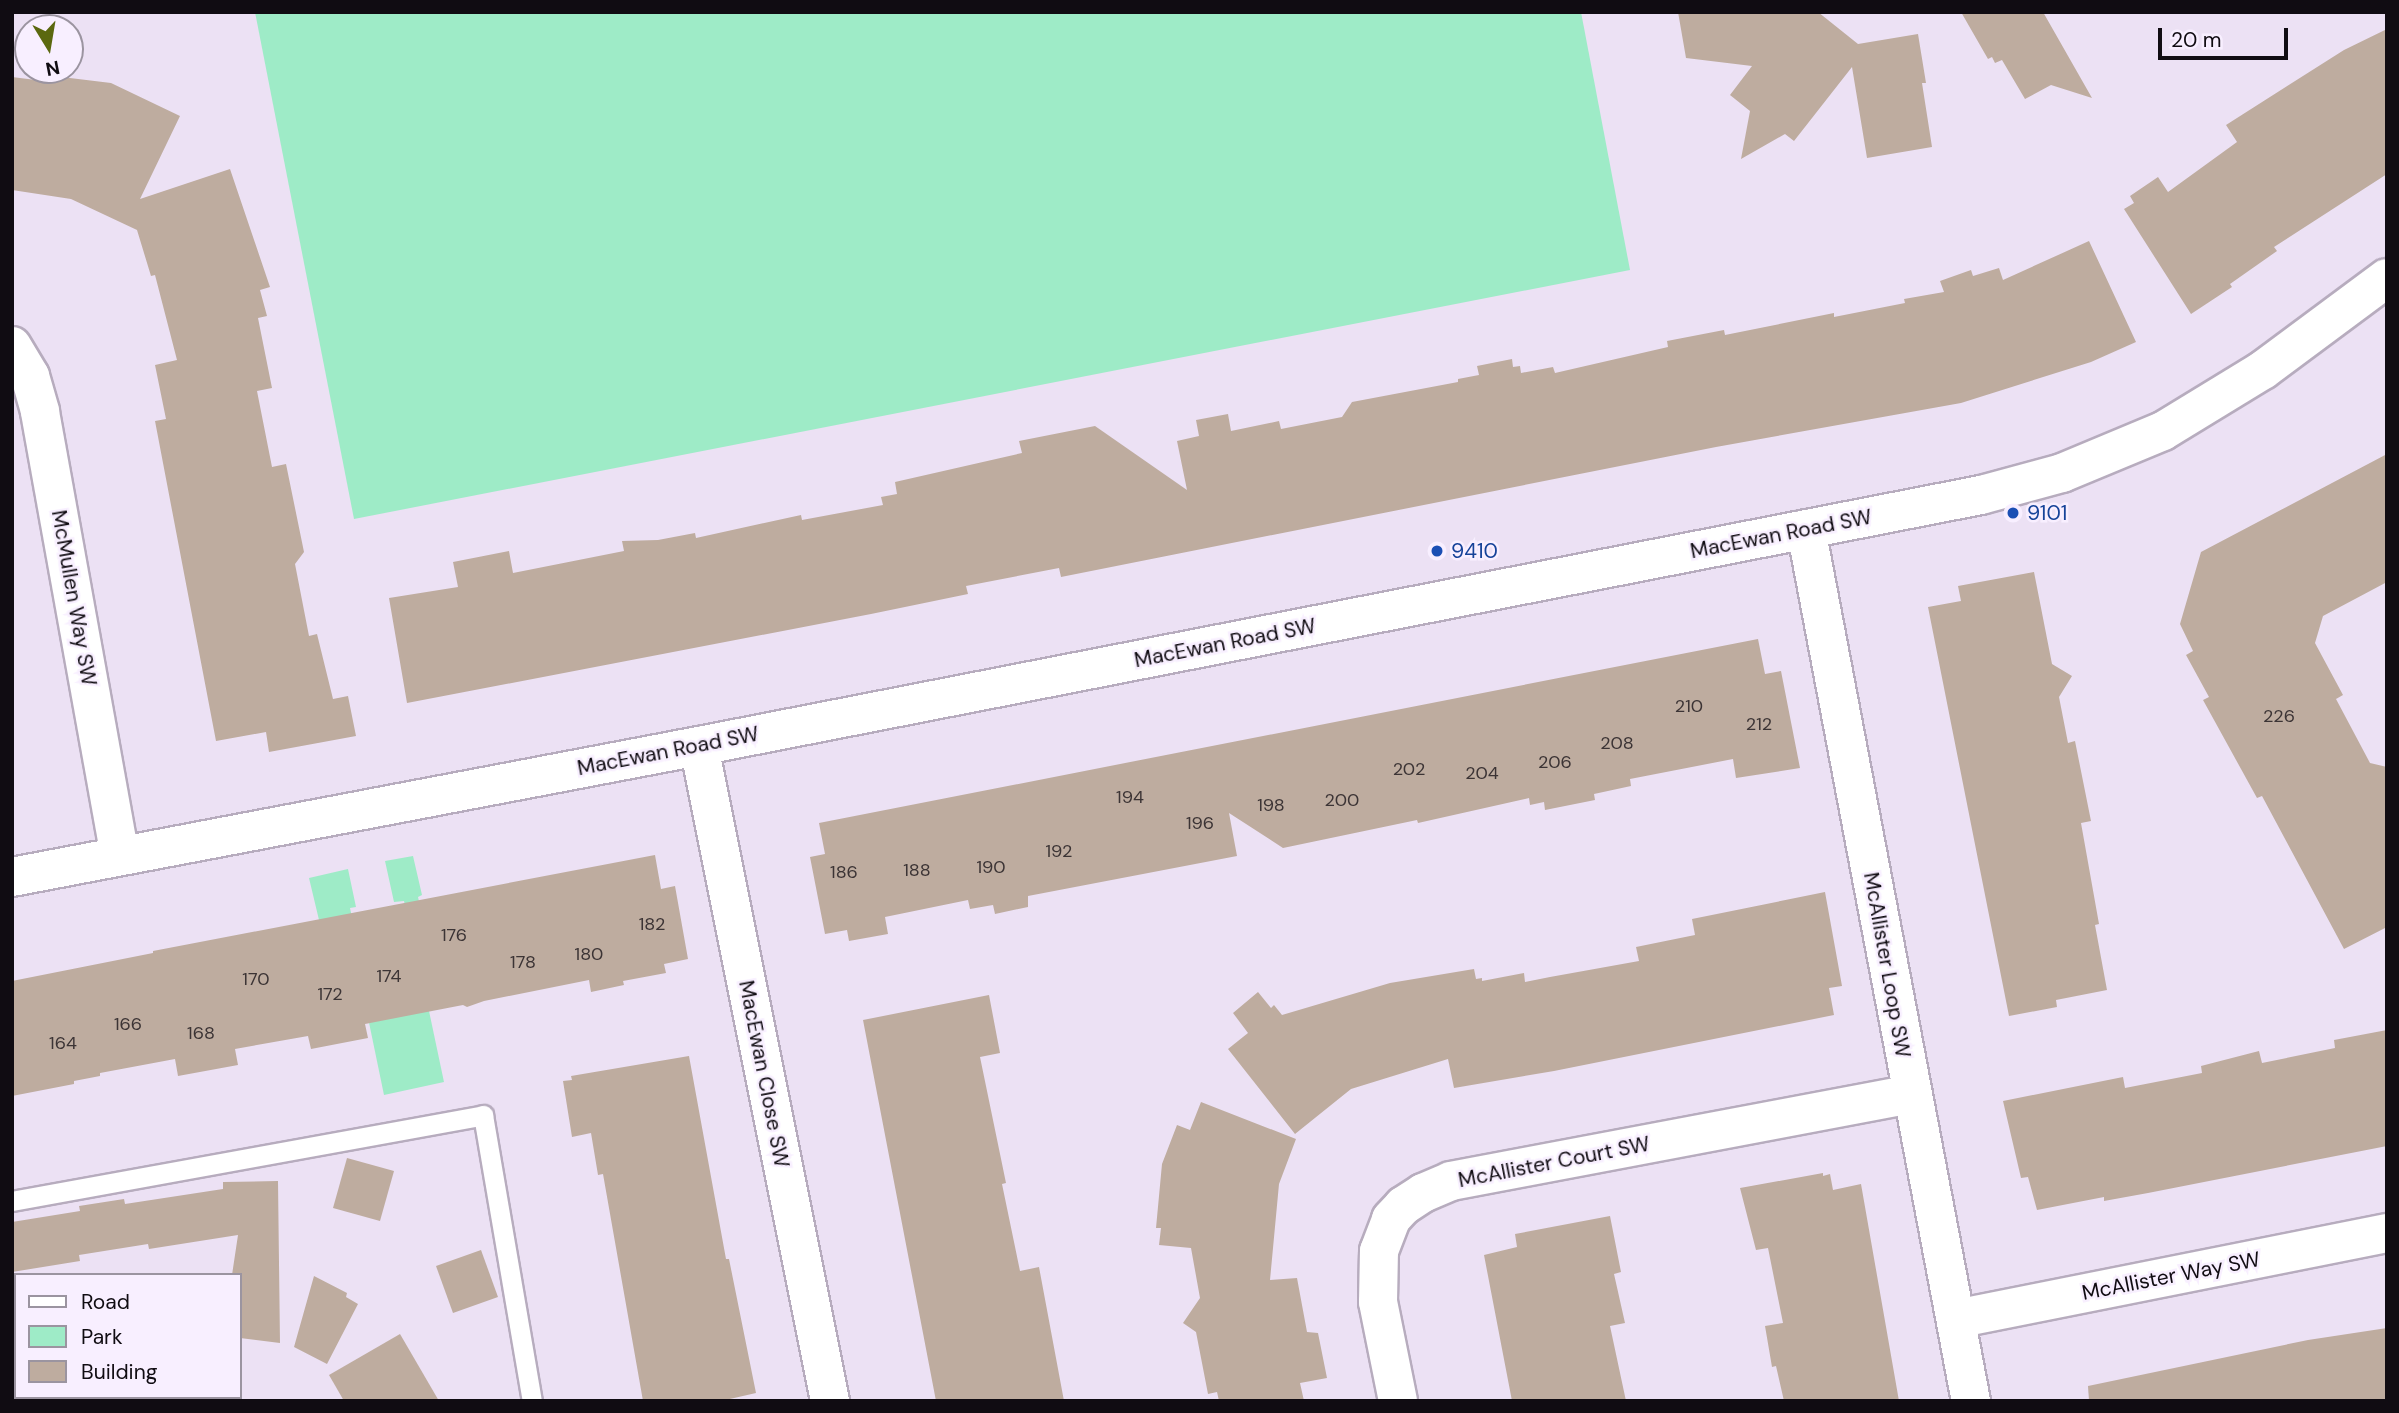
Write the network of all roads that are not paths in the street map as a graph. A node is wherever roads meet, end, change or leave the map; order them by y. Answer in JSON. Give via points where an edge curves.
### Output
{"nodes":[{"id":1,"x":2387,"y":278,"type":"edge"},
{"id":2,"x":12,"y":346,"type":"edge"},
{"id":3,"x":1805,"y":529,"type":"junction"},
{"id":4,"x":699,"y":746,"type":"junction"},
{"id":5,"x":120,"y":855,"type":"junction"},
{"id":6,"x":12,"y":877,"type":"edge"},
{"id":7,"x":1911,"y":1094,"type":"junction"},
{"id":8,"x":12,"y":1201,"type":"edge"},
{"id":9,"x":2387,"y":1233,"type":"edge"},
{"id":10,"x":1956,"y":1319,"type":"junction"},
{"id":11,"x":532,"y":1401,"type":"edge"},
{"id":12,"x":830,"y":1401,"type":"edge"},
{"id":13,"x":1398,"y":1401,"type":"edge"},
{"id":14,"x":1971,"y":1401,"type":"edge"}],
"edges":[{"from":1,"to":3,"type":"street","name":"MacEwan Road SW","via":[[2242,383],[2163,431],[2108,455],[1981,495]]},
{"from":2,"to":5,"type":"street","name":"McMullen Way SW","via":[[30,376],[40,412]]},
{"from":3,"to":4,"type":"street","name":"MacEwan Road SW"},
{"from":3,"to":7,"type":"street","name":"McAllister Loop SW"},
{"from":4,"to":5,"type":"street","name":"MacEwan Road SW"},
{"from":4,"to":12,"type":"street","name":"MacEwan Close SW"},
{"from":5,"to":6,"type":"street","name":"MacEwan Road SW"},
{"from":7,"to":10,"type":"street","name":"McAllister Loop SW"},
{"from":7,"to":13,"type":"street","name":"McAllister Court SW","via":[[1451,1181],[1423,1193],[1391,1219],[1379,1251],[1378,1303]]},
{"from":8,"to":11,"type":"lane","via":[[483,1115]]},
{"from":9,"to":10,"type":"street","name":"McAllister Way SW"},
{"from":10,"to":14,"type":"street","name":"McAllister Loop SW"}]}
